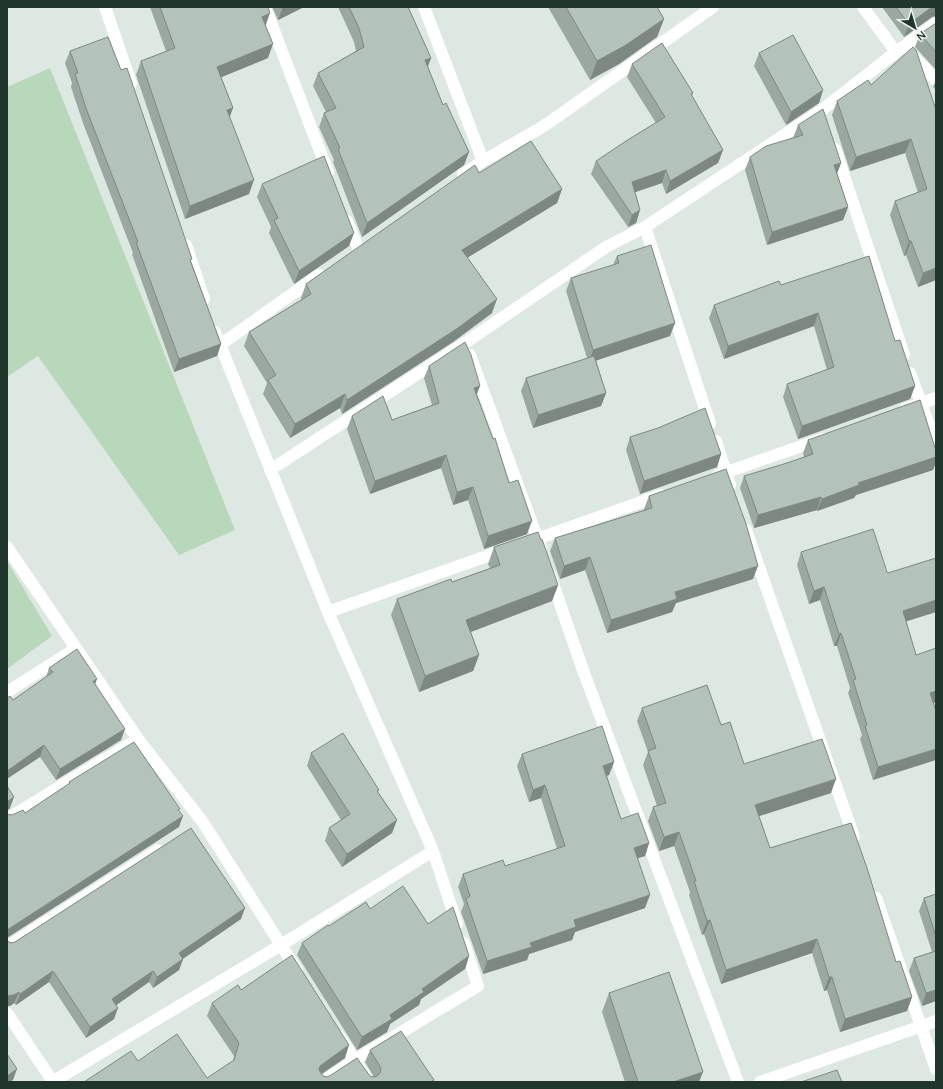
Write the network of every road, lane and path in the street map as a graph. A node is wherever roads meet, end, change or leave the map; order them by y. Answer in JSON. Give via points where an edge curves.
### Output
{"nodes":[{"id":1,"x":105,"y":7,"type":"edge"},
{"id":2,"x":265,"y":7,"type":"edge"},
{"id":3,"x":424,"y":7,"type":"edge"},
{"id":4,"x":713,"y":7,"type":"edge"},
{"id":5,"x":863,"y":7,"type":"edge"},
{"id":6,"x":936,"y":23,"type":"edge"},
{"id":7,"x":900,"y":49,"type":"junction"},
{"id":8,"x":936,"y":80,"type":"edge"},
{"id":9,"x":135,"y":97,"type":"edge"},
{"id":10,"x":822,"y":110,"type":"junction"},
{"id":11,"x":827,"y":125,"type":"edge"},
{"id":12,"x":832,"y":140,"type":"edge"},
{"id":13,"x":483,"y":161,"type":"junction"},
{"id":14,"x":332,"y":182,"type":"edge"},
{"id":15,"x":452,"y":183,"type":"edge"},
{"id":16,"x":344,"y":211,"type":"edge"},
{"id":17,"x":645,"y":227,"type":"junction"},
{"id":18,"x":181,"y":232,"type":"edge"},
{"id":19,"x":370,"y":239,"type":"edge"},
{"id":20,"x":326,"y":270,"type":"edge"},
{"id":21,"x":207,"y":307,"type":"edge"},
{"id":22,"x":212,"y":322,"type":"edge"},
{"id":23,"x":465,"y":342,"type":"junction"},
{"id":24,"x":220,"y":345,"type":"junction"},
{"id":25,"x":936,"y":398,"type":"edge"},
{"id":26,"x":921,"y":404,"type":"junction"},
{"id":27,"x":891,"y":414,"type":"edge"},
{"id":28,"x":831,"y":435,"type":"edge"},
{"id":29,"x":936,"y":444,"type":"edge"},
{"id":30,"x":270,"y":470,"type":"junction"},
{"id":31,"x":726,"y":472,"type":"junction"},
{"id":32,"x":703,"y":480,"type":"edge"},
{"id":33,"x":673,"y":491,"type":"edge"},
{"id":34,"x":734,"y":494,"type":"edge"},
{"id":35,"x":741,"y":516,"type":"edge"},
{"id":36,"x":538,"y":538,"type":"junction"},
{"id":37,"x":7,"y":548,"type":"edge"},
{"id":38,"x":328,"y":612,"type":"junction"},
{"id":39,"x":75,"y":649,"type":"junction"},
{"id":40,"x":7,"y":692,"type":"edge"},
{"id":41,"x":138,"y":739,"type":"junction"},
{"id":42,"x":7,"y":819,"type":"edge"},
{"id":43,"x":202,"y":821,"type":"junction"},
{"id":44,"x":189,"y":830,"type":"edge"},
{"id":45,"x":170,"y":842,"type":"edge"},
{"id":46,"x":858,"y":848,"type":"edge"},
{"id":47,"x":433,"y":851,"type":"junction"},
{"id":48,"x":871,"y":886,"type":"edge"},
{"id":49,"x":281,"y":945,"type":"junction"},
{"id":50,"x":7,"y":947,"type":"edge"},
{"id":51,"x":302,"y":977,"type":"edge"},
{"id":52,"x":7,"y":1014,"type":"edge"},
{"id":53,"x":936,"y":1022,"type":"edge"},
{"id":54,"x":921,"y":1027,"type":"junction"},
{"id":55,"x":334,"y":1028,"type":"edge"},
{"id":56,"x":355,"y":1060,"type":"junction"},
{"id":57,"x":936,"y":1069,"type":"edge"},
{"id":58,"x":52,"y":1082,"type":"edge"},
{"id":59,"x":322,"y":1082,"type":"edge"},
{"id":60,"x":369,"y":1082,"type":"edge"},
{"id":61,"x":738,"y":1082,"type":"edge"},
{"id":62,"x":760,"y":1082,"type":"edge"}],
"edges":[{"from":1,"to":9,"type":"street"},
{"from":2,"to":14,"type":"street"},
{"from":3,"to":13,"type":"street"},
{"from":4,"to":13,"type":"street","via":[[544,126]]},
{"from":5,"to":7,"type":"street"},
{"from":6,"to":7,"type":"street"},
{"from":7,"to":8,"type":"street"},
{"from":7,"to":10,"type":"street"},
{"from":10,"to":11,"type":"street"},
{"from":10,"to":17,"type":"street"},
{"from":12,"to":26,"type":"street"},
{"from":13,"to":15,"type":"street"},
{"from":16,"to":19,"type":"street","via":[[354,250]]},
{"from":17,"to":23,"type":"street","via":[[606,247]]},
{"from":17,"to":31,"type":"street"},
{"from":18,"to":21,"type":"street"},
{"from":20,"to":24,"type":"street"},
{"from":22,"to":24,"type":"street"},
{"from":23,"to":30,"type":"street"},
{"from":23,"to":36,"type":"street"},
{"from":24,"to":30,"type":"street"},
{"from":25,"to":26,"type":"street"},
{"from":26,"to":27,"type":"street"},
{"from":26,"to":29,"type":"street"},
{"from":28,"to":31,"type":"street"},
{"from":30,"to":38,"type":"street"},
{"from":31,"to":32,"type":"street"},
{"from":31,"to":34,"type":"street"},
{"from":33,"to":36,"type":"street"},
{"from":35,"to":46,"type":"street"},
{"from":36,"to":38,"type":"street"},
{"from":36,"to":61,"type":"street","via":[[584,672]]},
{"from":37,"to":39,"type":"street"},
{"from":38,"to":47,"type":"street"},
{"from":39,"to":40,"type":"street"},
{"from":39,"to":41,"type":"street"},
{"from":41,"to":42,"type":"street"},
{"from":41,"to":43,"type":"street"},
{"from":43,"to":44,"type":"street"},
{"from":43,"to":49,"type":"street"},
{"from":45,"to":50,"type":"street"},
{"from":47,"to":49,"type":"street"},
{"from":47,"to":56,"type":"street","via":[[478,986]]},
{"from":48,"to":54,"type":"street"},
{"from":49,"to":51,"type":"street"},
{"from":49,"to":58,"type":"street"},
{"from":52,"to":58,"type":"street"},
{"from":53,"to":54,"type":"street"},
{"from":54,"to":57,"type":"street"},
{"from":54,"to":62,"type":"street"},
{"from":55,"to":56,"type":"street"},
{"from":56,"to":59,"type":"street"},
{"from":56,"to":60,"type":"street"}]}
